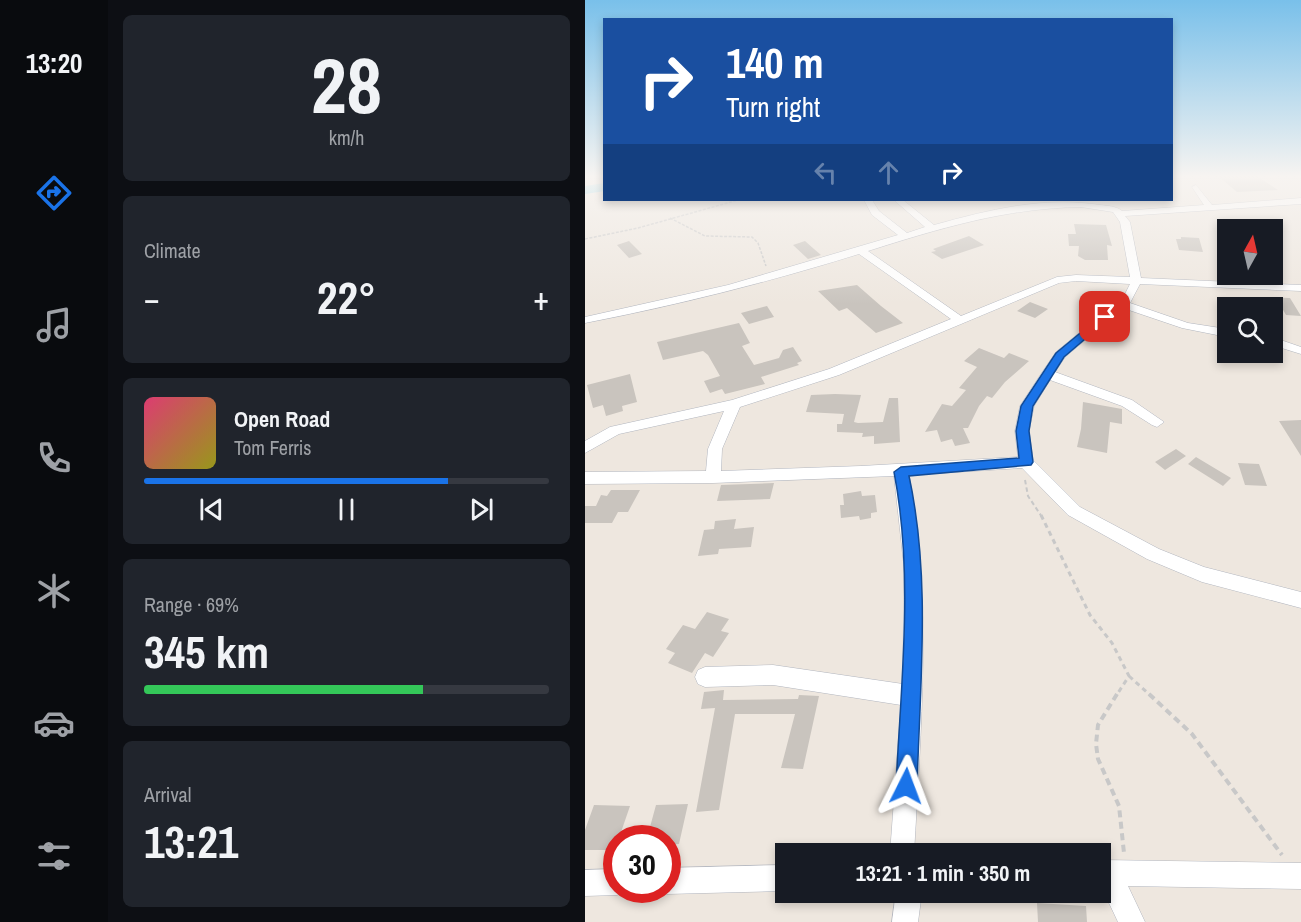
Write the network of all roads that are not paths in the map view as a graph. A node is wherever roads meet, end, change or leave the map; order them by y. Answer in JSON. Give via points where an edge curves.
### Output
{"nodes":[{"id":1,"x":882,"y":218,"type":"edge"},
{"id":2,"x":920,"y":218,"type":"edge"},
{"id":3,"x":973,"y":218,"type":"edge"},
{"id":4,"x":1123,"y":218,"type":"edge"},
{"id":5,"x":933,"y":229,"type":"junction"},
{"id":6,"x":907,"y":237,"type":"junction"},
{"id":7,"x":862,"y":251,"type":"junction"},
{"id":8,"x":1136,"y":281,"type":"junction"},
{"id":9,"x":1301,"y":288,"type":"edge"},
{"id":10,"x":1121,"y":304,"type":"junction"},
{"id":11,"x":585,"y":320,"type":"edge"},
{"id":12,"x":961,"y":321,"type":"junction"},
{"id":13,"x":1217,"y":331,"type":"edge"},
{"id":14,"x":1283,"y":345,"type":"edge"},
{"id":15,"x":1300,"y":351,"type":"edge"},
{"id":16,"x":1047,"y":374,"type":"junction"},
{"id":17,"x":734,"y":405,"type":"junction"},
{"id":18,"x":1157,"y":422,"type":"dead end"},
{"id":19,"x":585,"y":448,"type":"edge"},
{"id":20,"x":1028,"y":464,"type":"junction"},
{"id":21,"x":901,"y":472,"type":"junction"},
{"id":22,"x":585,"y":477,"type":"edge"},
{"id":23,"x":713,"y":477,"type":"junction"},
{"id":24,"x":1301,"y":600,"type":"edge"},
{"id":25,"x":705,"y":677,"type":"dead end"},
{"id":26,"x":911,"y":696,"type":"junction"},
{"id":27,"x":903,"y":843,"type":"edge"},
{"id":28,"x":1111,"y":873,"type":"edge"},
{"id":29,"x":1299,"y":876,"type":"edge"},
{"id":30,"x":775,"y":878,"type":"edge"},
{"id":31,"x":681,"y":881,"type":"edge"},
{"id":32,"x":603,"y":882,"type":"edge"},
{"id":33,"x":585,"y":883,"type":"edge"},
{"id":34,"x":908,"y":903,"type":"edge"},
{"id":35,"x":905,"y":922,"type":"edge"},
{"id":36,"x":1132,"y":922,"type":"edge"}],
"edges":[{"from":1,"to":6,"type":"street"},
{"from":2,"to":5,"type":"street"},
{"from":3,"to":5,"type":"street"},
{"from":4,"to":8,"type":"street"},
{"from":5,"to":6,"type":"street"},
{"from":6,"to":7,"type":"street"},
{"from":7,"to":11,"type":"street"},
{"from":7,"to":12,"type":"street"},
{"from":8,"to":9,"type":"street"},
{"from":8,"to":10,"type":"street","via":[[1129,298]]},
{"from":8,"to":12,"type":"street","via":[[1057,280]]},
{"from":10,"to":13,"type":"street","via":[[1186,326]]},
{"from":10,"to":16,"type":"street","via":[[1060,355]]},
{"from":12,"to":17,"type":"street","via":[[834,372]]},
{"from":14,"to":15,"type":"street"},
{"from":16,"to":18,"type":"street","via":[[1128,403]]},
{"from":16,"to":20,"type":"street","via":[[1027,406],[1022,431]]},
{"from":17,"to":19,"type":"street","via":[[615,430]]},
{"from":17,"to":23,"type":"street","via":[[715,449]]},
{"from":20,"to":21,"type":"street"},
{"from":20,"to":24,"type":"street","via":[[1074,511],[1153,554],[1202,574]]},
{"from":21,"to":23,"type":"street"},
{"from":21,"to":26,"type":"street","via":[[909,510],[914,601]]},
{"from":22,"to":23,"type":"street"},
{"from":25,"to":26,"type":"street","via":[[773,675]]},
{"from":26,"to":27,"type":"street"},
{"from":28,"to":29,"type":"street"},
{"from":28,"to":36,"type":"street"},
{"from":30,"to":31,"type":"street"},
{"from":32,"to":33,"type":"street"},
{"from":34,"to":35,"type":"street"}]}
